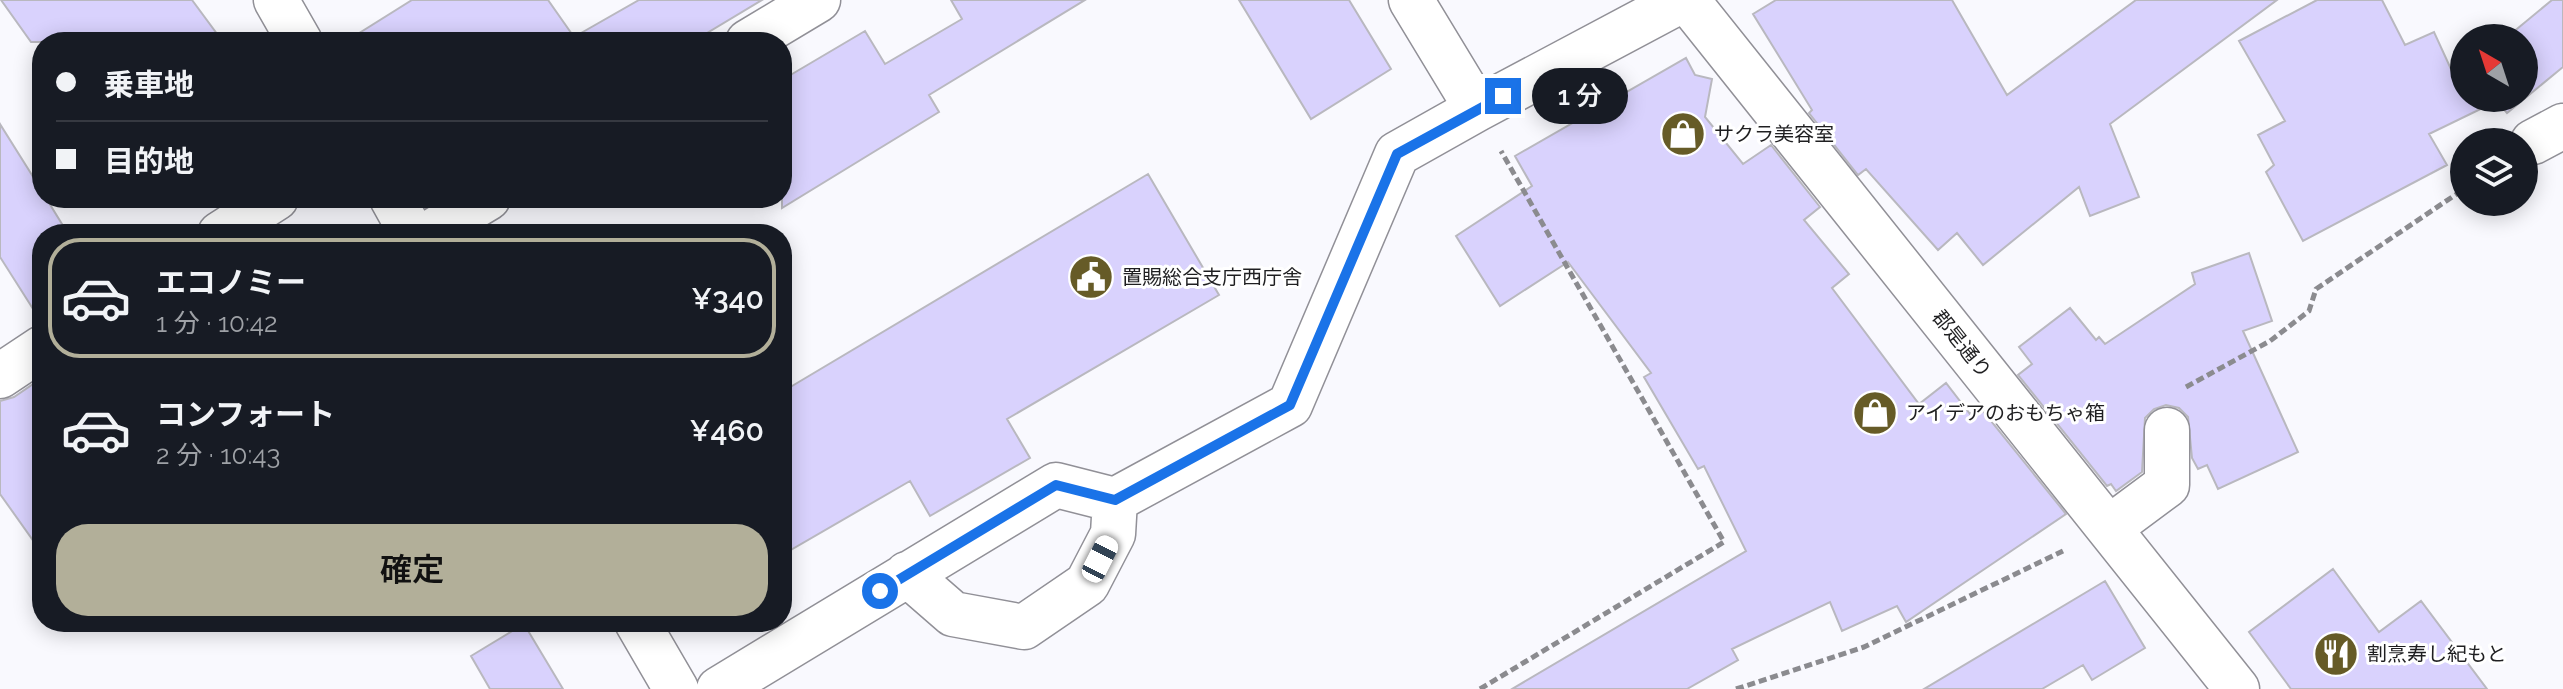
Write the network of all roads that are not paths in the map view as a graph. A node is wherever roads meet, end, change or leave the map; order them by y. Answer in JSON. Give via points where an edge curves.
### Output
{"nodes":[{"id":1,"x":276,"y":0,"type":"edge"},
{"id":2,"x":818,"y":0,"type":"edge"},
{"id":3,"x":1411,"y":0,"type":"edge"},
{"id":4,"x":1684,"y":0,"type":"edge"},
{"id":5,"x":294,"y":32,"type":"edge"},
{"id":6,"x":765,"y":32,"type":"edge"},
{"id":7,"x":1477,"y":109,"type":"junction"},
{"id":8,"x":260,"y":208,"type":"edge"},
{"id":9,"x":471,"y":208,"type":"edge"},
{"id":10,"x":236,"y":224,"type":"edge"},
{"id":11,"x":445,"y":224,"type":"edge"},
{"id":12,"x":32,"y":355,"type":"edge"},
{"id":13,"x":0,"y":376,"type":"edge"},
{"id":14,"x":2167,"y":430,"type":"road end"},
{"id":15,"x":1115,"y":500,"type":"junction"},
{"id":16,"x":2109,"y":528,"type":"junction"},
{"id":17,"x":907,"y":574,"type":"junction"},
{"id":18,"x":643,"y":632,"type":"edge"},
{"id":19,"x":676,"y":689,"type":"edge"},
{"id":20,"x":719,"y":689,"type":"edge"},
{"id":21,"x":2237,"y":689,"type":"edge"}],
"edges":[{"from":1,"to":5,"type":"street"},
{"from":2,"to":6,"type":"street"},
{"from":3,"to":7,"type":"street"},
{"from":4,"to":7,"type":"street"},
{"from":4,"to":16,"type":"street","name":"郡是通り"},
{"from":7,"to":15,"type":"street","via":[[1397,154],[1290,405]]},
{"from":8,"to":10,"type":"street"},
{"from":9,"to":11,"type":"street"},
{"from":12,"to":13,"type":"street"},
{"from":14,"to":16,"type":"street","via":[[2167,485]]},
{"from":15,"to":17,"type":"street","via":[[1056,485]]},
{"from":15,"to":17,"type":"street","via":[[1113,534],[1087,584],[1024,627],[953,614]]},
{"from":16,"to":21,"type":"street","name":"郡是通り"},
{"from":17,"to":20,"type":"street"},
{"from":18,"to":19,"type":"street"}]}
